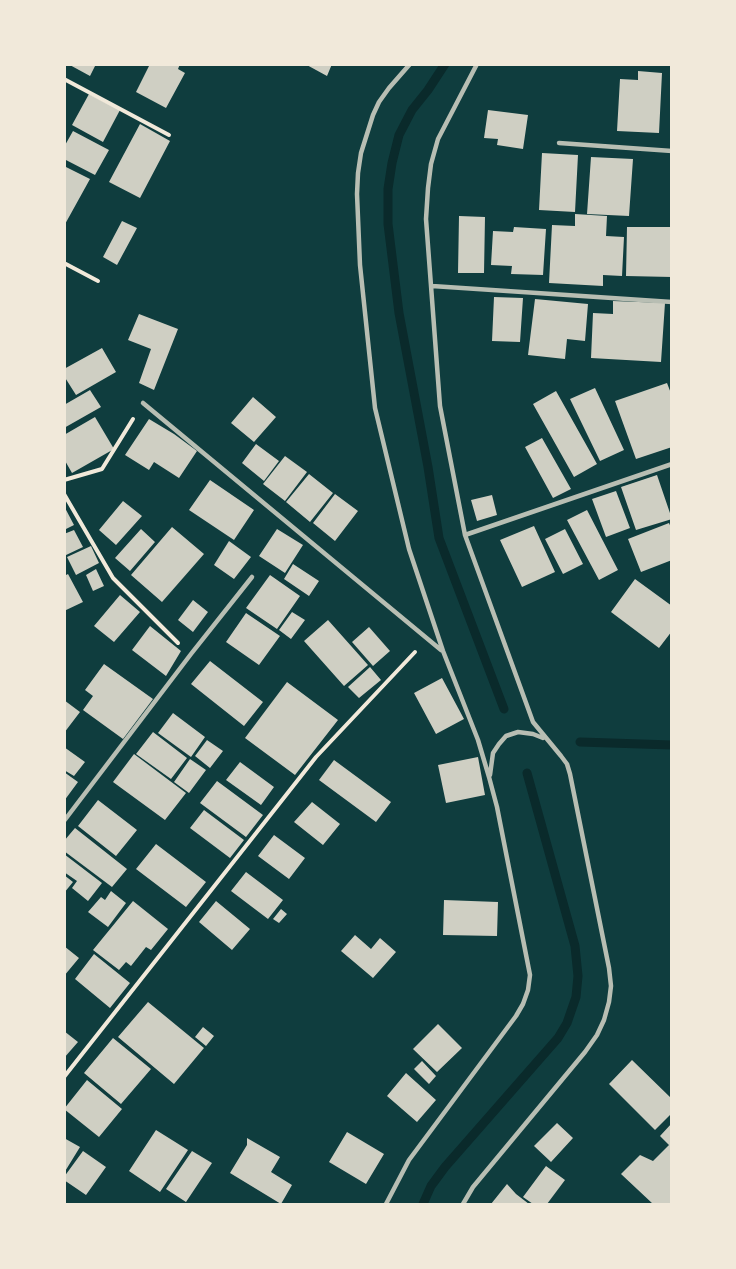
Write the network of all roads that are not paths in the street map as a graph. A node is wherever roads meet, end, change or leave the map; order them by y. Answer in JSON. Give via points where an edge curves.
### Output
{"nodes":[{"id":1,"x":410,"y":64,"type":"edge"},
{"id":2,"x":477,"y":64,"type":"edge"},
{"id":3,"x":559,"y":142,"type":"dead end"},
{"id":4,"x":672,"y":151,"type":"edge"},
{"id":5,"x":432,"y":286,"type":"junction"},
{"id":6,"x":672,"y":302,"type":"edge"},
{"id":7,"x":143,"y":403,"type":"road end"},
{"id":8,"x":672,"y":464,"type":"edge"},
{"id":9,"x":465,"y":535,"type":"junction"},
{"id":10,"x":252,"y":577,"type":"dead end"},
{"id":11,"x":443,"y":651,"type":"junction"},
{"id":12,"x":545,"y":738,"type":"junction"},
{"id":13,"x":489,"y":777,"type":"junction"},
{"id":14,"x":64,"y":821,"type":"edge"},
{"id":15,"x":386,"y":1204,"type":"edge"},
{"id":16,"x":463,"y":1204,"type":"edge"}],
"edges":[{"from":1,"to":11,"type":"lane","via":[[379,102],[366,134],[358,173],[357,224],[375,408],[409,549]]},
{"from":2,"to":5,"type":"lane","via":[[438,139],[431,164],[426,219]]},
{"from":3,"to":4,"type":"lane"},
{"from":5,"to":6,"type":"lane"},
{"from":5,"to":9,"type":"lane","via":[[440,406]]},
{"from":7,"to":11,"type":"lane"},
{"from":8,"to":9,"type":"lane"},
{"from":9,"to":12,"type":"lane","via":[[528,711]]},
{"from":10,"to":14,"type":"lane"},
{"from":11,"to":13,"type":"lane"},
{"from":12,"to":13,"type":"lane","via":[[518,732],[506,736],[493,753]]},
{"from":12,"to":16,"type":"lane","via":[[567,764],[570,774],[609,968],[609,1002],[597,1035],[585,1052]]},
{"from":13,"to":15,"type":"lane","via":[[527,957],[528,990],[509,1026],[409,1160]]}]}
